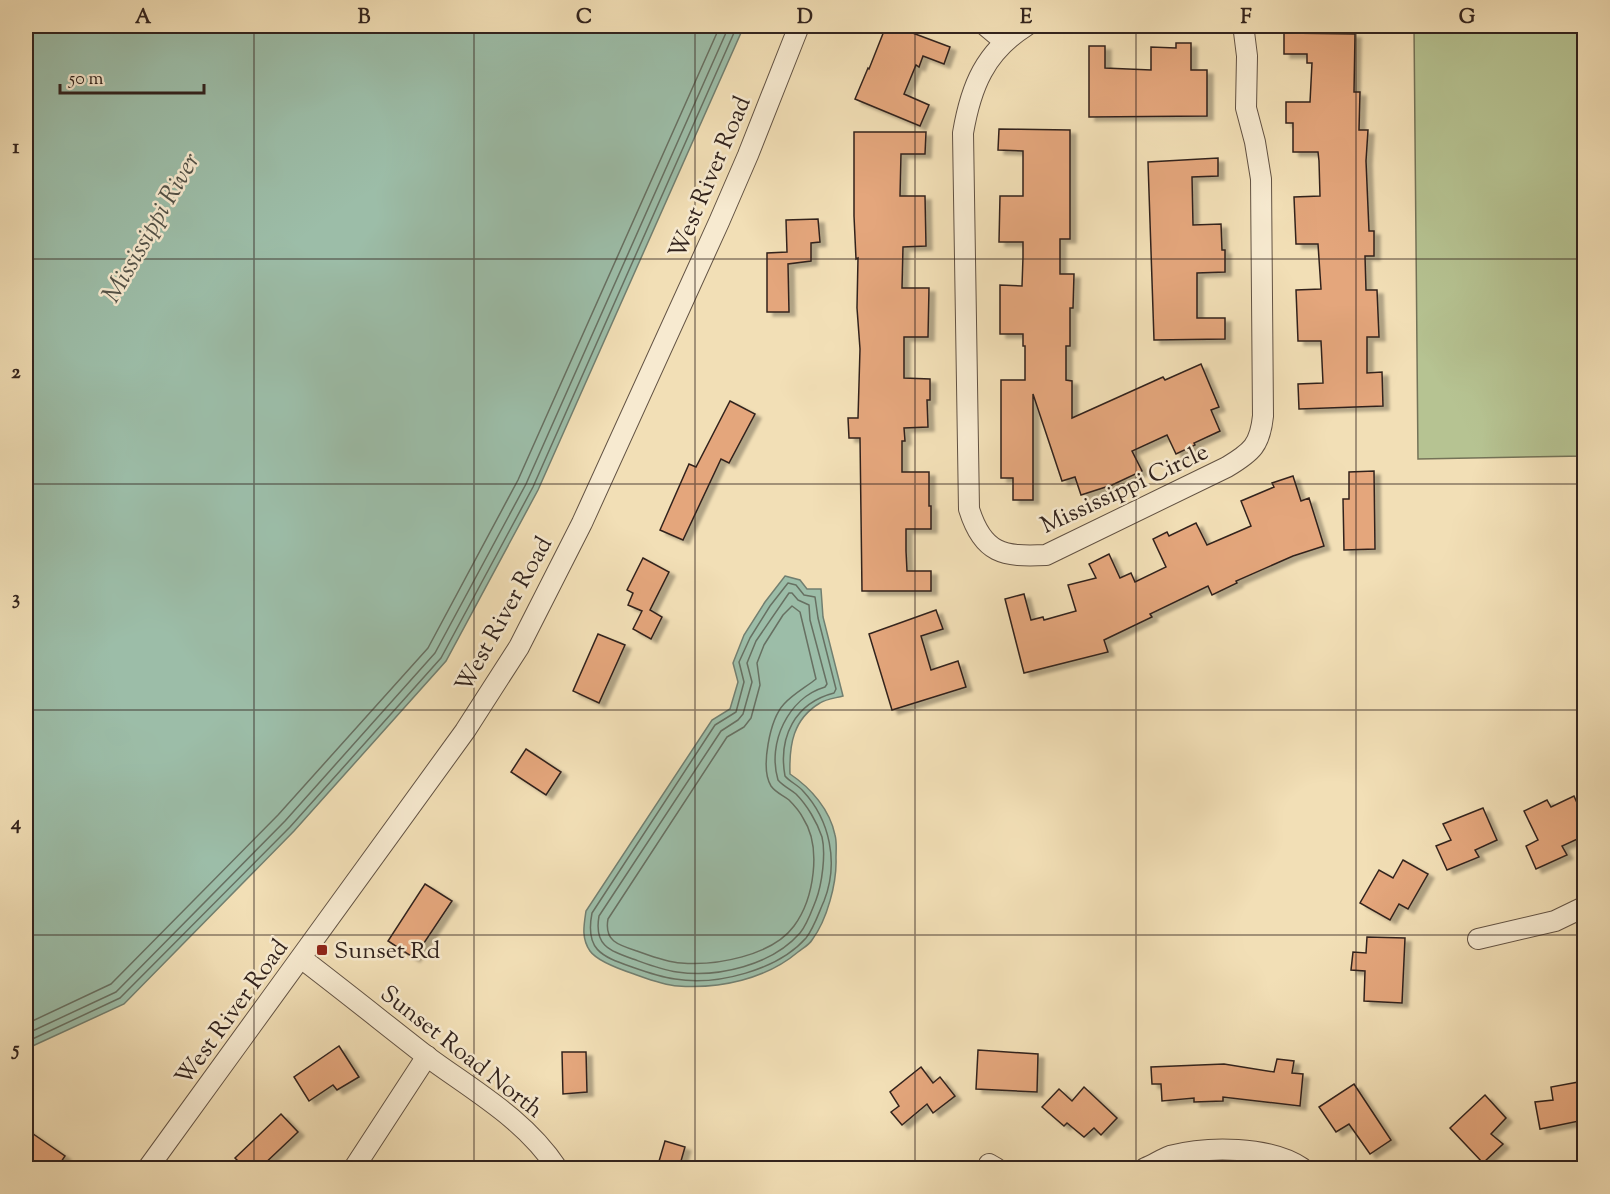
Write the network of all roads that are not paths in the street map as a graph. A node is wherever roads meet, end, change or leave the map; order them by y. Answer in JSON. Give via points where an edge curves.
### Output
{"nodes":[{"id":1,"x":799,"y":26,"type":"edge"},
{"id":2,"x":986,"y":26,"type":"edge"},
{"id":3,"x":1026,"y":26,"type":"edge"},
{"id":4,"x":1242,"y":26,"type":"edge"},
{"id":5,"x":1004,"y":41,"type":"junction"},
{"id":6,"x":1584,"y":907,"type":"edge"},
{"id":7,"x":1478,"y":939,"type":"dead end"},
{"id":8,"x":302,"y":958,"type":"junction"},
{"id":9,"x":427,"y":1056,"type":"junction"},
{"id":10,"x":148,"y":1168,"type":"edge"},
{"id":11,"x":354,"y":1168,"type":"edge"},
{"id":12,"x":557,"y":1168,"type":"edge"},
{"id":13,"x":1145,"y":1168,"type":"edge"},
{"id":14,"x":1302,"y":1168,"type":"edge"}],
"edges":[{"from":1,"to":8,"type":"street","name":"West River Road","via":[[719,222],[537,614],[465,731]]},
{"from":2,"to":5,"type":"street"},
{"from":3,"to":5,"type":"street","name":"Mississippi Circle"},
{"from":4,"to":5,"type":"street","name":"Mississippi Circle","via":[[1246,108],[1261,179],[1261,432],[1255,446],[1227,467],[1046,555],[1016,556],[992,547],[976,530],[969,509],[963,133],[968,102],[981,72]]},
{"from":6,"to":7,"type":"street","via":[[1555,921]]},
{"from":8,"to":9,"type":"street","name":"Sunset Road North"},
{"from":8,"to":10,"type":"street","name":"West River Road"},
{"from":9,"to":11,"type":"street"},
{"from":9,"to":12,"type":"street","name":"Sunset Road North","via":[[527,1131]]},
{"from":13,"to":14,"type":"street","via":[[1169,1156],[1241,1150],[1291,1161]]}]}
